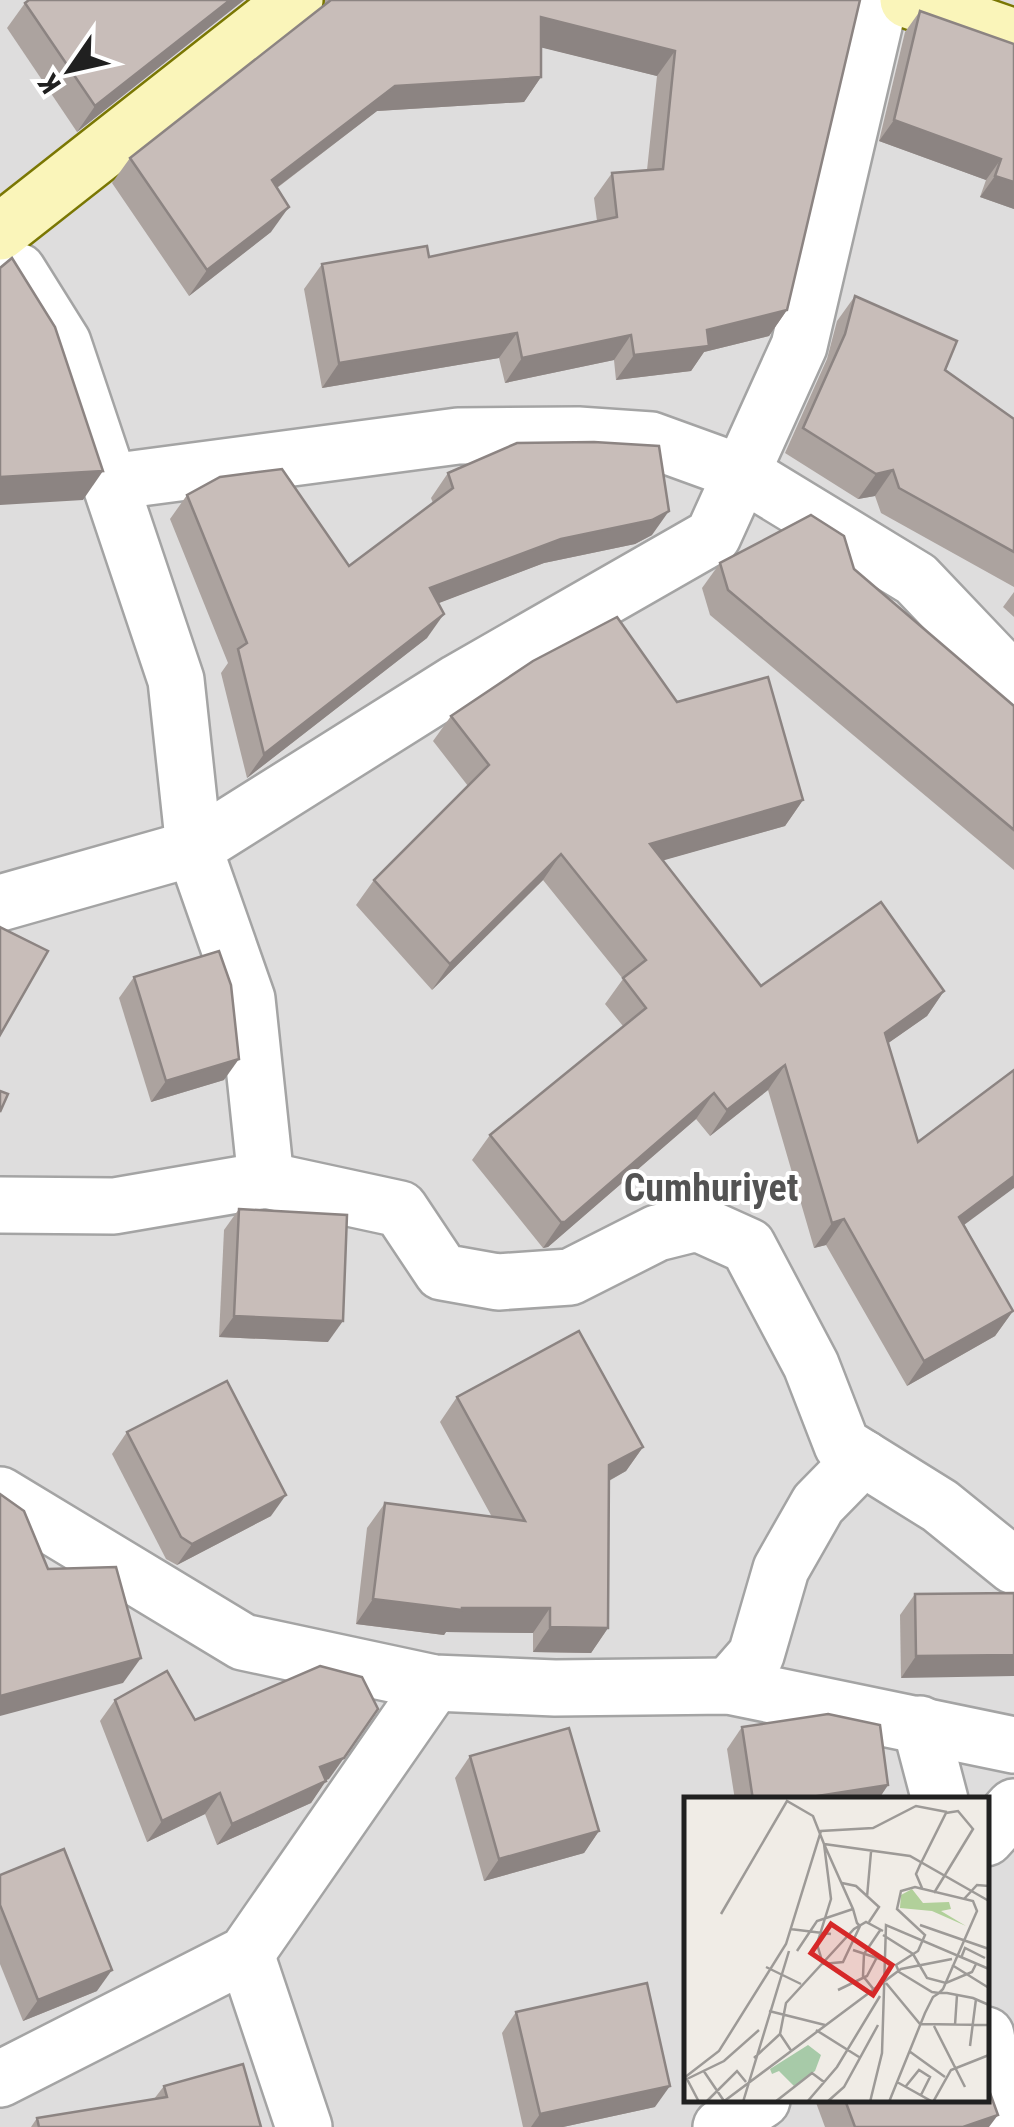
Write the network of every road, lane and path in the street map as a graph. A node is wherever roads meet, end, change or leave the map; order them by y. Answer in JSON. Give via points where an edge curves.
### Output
{"nodes":[{"id":1,"x":294,"y":0,"type":"edge"},
{"id":2,"x":880,"y":0,"type":"edge"},
{"id":3,"x":908,"y":0,"type":"edge"},
{"id":4,"x":1014,"y":37,"type":"edge"},
{"id":5,"x":0,"y":232,"type":"edge"},
{"id":6,"x":0,"y":240,"type":"edge"},
{"id":7,"x":742,"y":473,"type":"junction"},
{"id":8,"x":110,"y":482,"type":"junction"},
{"id":9,"x":1014,"y":682,"type":"edge"},
{"id":10,"x":194,"y":848,"type":"junction"},
{"id":11,"x":0,"y":904,"type":"edge"},
{"id":12,"x":266,"y":1180,"type":"junction"},
{"id":13,"x":0,"y":1205,"type":"edge"},
{"id":14,"x":863,"y":1458,"type":"junction"},
{"id":15,"x":0,"y":1494,"type":"edge"},
{"id":16,"x":1014,"y":1566,"type":"edge"},
{"id":17,"x":434,"y":1683,"type":"junction"},
{"id":18,"x":729,"y":1686,"type":"junction"},
{"id":19,"x":920,"y":1724,"type":"junction"},
{"id":20,"x":1014,"y":1745,"type":"edge"},
{"id":21,"x":939,"y":1797,"type":"edge"},
{"id":22,"x":1014,"y":1807,"type":"edge"},
{"id":23,"x":989,"y":1835,"type":"edge"},
{"id":24,"x":246,"y":1954,"type":"junction"},
{"id":25,"x":989,"y":2052,"type":"edge"},
{"id":26,"x":0,"y":2079,"type":"edge"},
{"id":27,"x":759,"y":2102,"type":"edge"},
{"id":28,"x":304,"y":2127,"type":"edge"},
{"id":29,"x":721,"y":2127,"type":"edge"},
{"id":30,"x":1002,"y":2127,"type":"edge"}],
"edges":[{"from":1,"to":5,"type":"street"},
{"from":2,"to":7,"type":"street","via":[[800,346]]},
{"from":3,"to":4,"type":"street"},
{"from":6,"to":8,"type":"street","via":[[62,343]]},
{"from":7,"to":8,"type":"street","via":[[651,440],[578,434],[458,436]]},
{"from":7,"to":9,"type":"street","via":[[916,579]]},
{"from":7,"to":10,"type":"street","via":[[713,536],[458,682]]},
{"from":8,"to":10,"type":"street","via":[[176,680]]},
{"from":10,"to":11,"type":"street"},
{"from":10,"to":12,"type":"street","via":[[248,999]]},
{"from":12,"to":13,"type":"street","via":[[114,1206]]},
{"from":12,"to":14,"type":"street","via":[[400,1208],[442,1272],[498,1282],[570,1277],[657,1233],[698,1224],[748,1246],[810,1365],[842,1445]]},
{"from":14,"to":16,"type":"street","via":[[940,1506]]},
{"from":14,"to":18,"type":"street","via":[[818,1504],[781,1569],[756,1655]]},
{"from":15,"to":17,"type":"street","via":[[242,1642]]},
{"from":17,"to":18,"type":"street"},
{"from":17,"to":24,"type":"street"},
{"from":18,"to":19,"type":"street"},
{"from":19,"to":20,"type":"street"},
{"from":19,"to":21,"type":"street"},
{"from":22,"to":23,"type":"street"},
{"from":24,"to":26,"type":"street"},
{"from":24,"to":28,"type":"street"},
{"from":25,"to":30,"type":"street"},
{"from":27,"to":29,"type":"street"}]}
